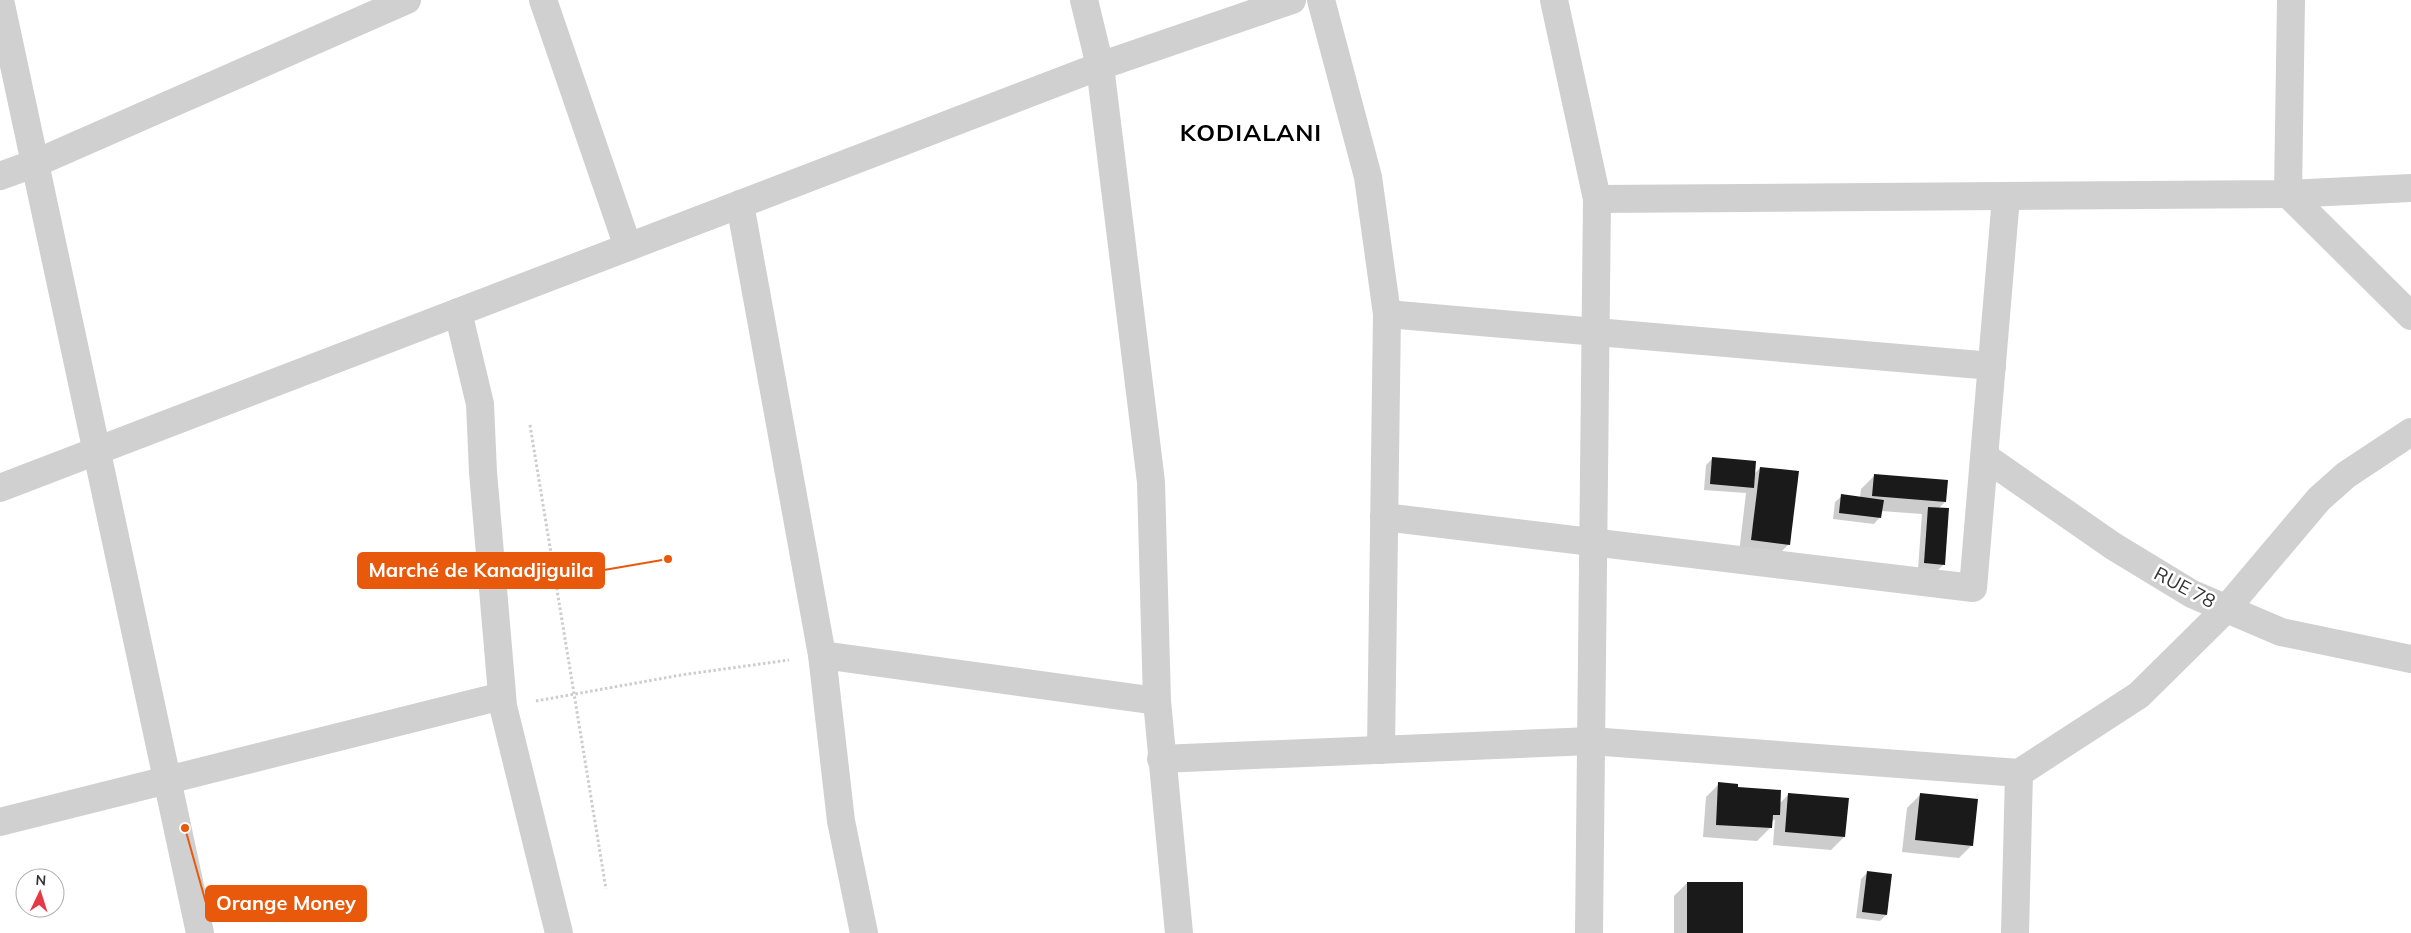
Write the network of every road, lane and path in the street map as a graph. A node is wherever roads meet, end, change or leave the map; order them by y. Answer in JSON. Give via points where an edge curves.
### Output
{"nodes":[{"id":1,"x":0,"y":0,"type":"edge"},
{"id":2,"x":408,"y":0,"type":"edge"},
{"id":3,"x":543,"y":0,"type":"edge"},
{"id":4,"x":1084,"y":0,"type":"edge"},
{"id":5,"x":1292,"y":0,"type":"edge"},
{"id":6,"x":1321,"y":0,"type":"edge"},
{"id":7,"x":1554,"y":0,"type":"edge"},
{"id":8,"x":2291,"y":0,"type":"edge"},
{"id":9,"x":1100,"y":66,"type":"junction"},
{"id":10,"x":36,"y":163,"type":"junction"},
{"id":11,"x":0,"y":176,"type":"edge"},
{"id":12,"x":2411,"y":188,"type":"edge"},
{"id":13,"x":2288,"y":194,"type":"junction"},
{"id":14,"x":2006,"y":197,"type":"junction"},
{"id":15,"x":1597,"y":199,"type":"junction"},
{"id":16,"x":740,"y":204,"type":"junction"},
{"id":17,"x":628,"y":247,"type":"junction"},
{"id":18,"x":458,"y":312,"type":"junction"},
{"id":19,"x":1386,"y":314,"type":"junction"},
{"id":20,"x":2411,"y":316,"type":"edge"},
{"id":21,"x":1595,"y":332,"type":"junction"},
{"id":22,"x":1992,"y":366,"type":"junction"},
{"id":23,"x":530,"y":425,"type":"dead end"},
{"id":24,"x":2411,"y":432,"type":"edge"},
{"id":25,"x":97,"y":451,"type":"junction"},
{"id":26,"x":1985,"y":457,"type":"junction"},
{"id":27,"x":0,"y":488,"type":"edge"},
{"id":28,"x":1384,"y":517,"type":"junction"},
{"id":29,"x":1594,"y":542,"type":"junction"},
{"id":30,"x":2226,"y":609,"type":"junction"},
{"id":31,"x":822,"y":655,"type":"junction"},
{"id":32,"x":2411,"y":660,"type":"edge"},
{"id":33,"x":574,"y":694,"type":"junction"},
{"id":34,"x":503,"y":701,"type":"junction"},
{"id":35,"x":1157,"y":701,"type":"junction"},
{"id":36,"x":1592,"y":741,"type":"junction"},
{"id":37,"x":1382,"y":750,"type":"junction"},
{"id":38,"x":1161,"y":759,"type":"junction"},
{"id":39,"x":2019,"y":773,"type":"junction"},
{"id":40,"x":168,"y":780,"type":"junction"},
{"id":41,"x":0,"y":822,"type":"edge"},
{"id":42,"x":606,"y":889,"type":"dead end"},
{"id":43,"x":200,"y":933,"type":"edge"},
{"id":44,"x":559,"y":933,"type":"edge"},
{"id":45,"x":864,"y":933,"type":"edge"},
{"id":46,"x":1179,"y":933,"type":"edge"},
{"id":47,"x":1589,"y":933,"type":"edge"},
{"id":48,"x":2015,"y":933,"type":"edge"}],
"edges":[{"from":1,"to":10,"type":"street"},
{"from":2,"to":10,"type":"street"},
{"from":3,"to":17,"type":"street"},
{"from":4,"to":9,"type":"street"},
{"from":5,"to":9,"type":"street"},
{"from":6,"to":19,"type":"street","via":[[1368,177]]},
{"from":7,"to":15,"type":"street"},
{"from":8,"to":13,"type":"street"},
{"from":9,"to":16,"type":"street"},
{"from":9,"to":35,"type":"street","via":[[1151,482]]},
{"from":10,"to":11,"type":"street"},
{"from":10,"to":25,"type":"street"},
{"from":12,"to":13,"type":"street"},
{"from":13,"to":14,"type":"street"},
{"from":13,"to":20,"type":"street"},
{"from":14,"to":15,"type":"street"},
{"from":14,"to":22,"type":"street"},
{"from":15,"to":21,"type":"street"},
{"from":16,"to":17,"type":"street"},
{"from":16,"to":31,"type":"street"},
{"from":17,"to":18,"type":"street"},
{"from":18,"to":25,"type":"street"},
{"from":18,"to":34,"type":"street","via":[[480,404]]},
{"from":19,"to":21,"type":"street"},
{"from":19,"to":28,"type":"street"},
{"from":21,"to":22,"type":"street"},
{"from":21,"to":29,"type":"street"},
{"from":22,"to":26,"type":"street"},
{"from":23,"to":33,"type":"path"},
{"from":24,"to":30,"type":"street","via":[[2346,475],[2319,500]]},
{"from":25,"to":27,"type":"street"},
{"from":25,"to":40,"type":"street"},
{"from":26,"to":29,"type":"street","via":[[1973,588]]},
{"from":26,"to":30,"type":"street","name":"RUE 78","via":[[2113,546],[2192,594]]},
{"from":28,"to":29,"type":"street"},
{"from":28,"to":37,"type":"street"},
{"from":29,"to":36,"type":"street"},
{"from":30,"to":32,"type":"street","name":"RUE 78","via":[[2282,632]]},
{"from":30,"to":39,"type":"street","via":[[2139,695]]},
{"from":31,"to":33,"type":"path"},
{"from":31,"to":35,"type":"street"},
{"from":31,"to":45,"type":"street","via":[[841,821]]},
{"from":33,"to":34,"type":"path"},
{"from":33,"to":42,"type":"path"},
{"from":34,"to":40,"type":"street"},
{"from":34,"to":44,"type":"street"},
{"from":35,"to":38,"type":"street"},
{"from":36,"to":37,"type":"street"},
{"from":36,"to":39,"type":"street"},
{"from":36,"to":47,"type":"street"},
{"from":37,"to":38,"type":"street"},
{"from":38,"to":46,"type":"street"},
{"from":39,"to":48,"type":"street"},
{"from":40,"to":41,"type":"street"},
{"from":40,"to":43,"type":"street"}]}
